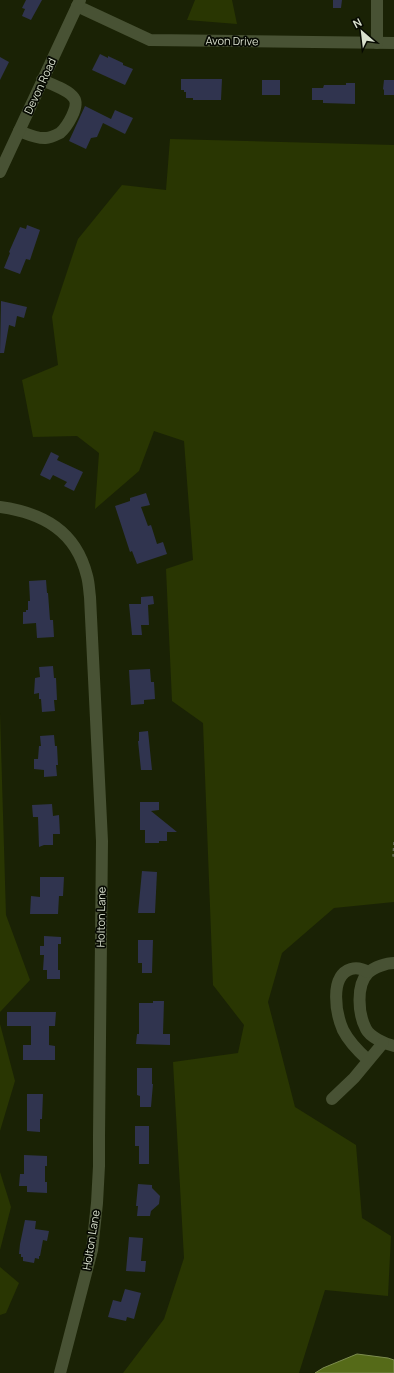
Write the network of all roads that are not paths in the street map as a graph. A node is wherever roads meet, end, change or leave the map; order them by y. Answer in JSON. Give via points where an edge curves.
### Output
{"nodes":[{"id":1,"x":377,"y":0,"type":"edge"},
{"id":2,"x":78,"y":3,"type":"edge"},
{"id":3,"x":377,"y":43,"type":"junction"},
{"id":4,"x":394,"y":43,"type":"edge"},
{"id":5,"x":42,"y":80,"type":"junction"},
{"id":6,"x":19,"y":131,"type":"junction"},
{"id":7,"x":0,"y":172,"type":"edge"},
{"id":8,"x":0,"y":507,"type":"edge"},
{"id":9,"x":394,"y":963,"type":"edge"},
{"id":10,"x":368,"y":972,"type":"junction"},
{"id":11,"x":388,"y":1045,"type":"edge"},
{"id":12,"x":368,"y":1060,"type":"junction"},
{"id":13,"x":332,"y":1099,"type":"dead end"},
{"id":14,"x":60,"y":1373,"type":"edge"}],
"edges":[{"from":1,"to":3,"type":"street"},
{"from":2,"to":3,"type":"street","name":"Avon Drive","via":[[150,40]]},
{"from":2,"to":5,"type":"street","name":"Devon Road"},
{"from":3,"to":4,"type":"street","name":"Avon Drive"},
{"from":5,"to":6,"type":"street","name":"Devon Road"},
{"from":5,"to":6,"type":"street","via":[[71,94],[77,104],[76,108],[68,124],[54,136],[36,138]]},
{"from":6,"to":7,"type":"street","name":"Devon Road"},
{"from":8,"to":14,"type":"street","name":"Holton Lane","via":[[38,516],[50,522],[66,536],[78,550],[88,577],[90,598],[102,840],[99,1166],[92,1250]]},
{"from":9,"to":10,"type":"street","via":[[386,963]]},
{"from":10,"to":11,"type":"street","via":[[360,987],[360,1012],[366,1030]]},
{"from":10,"to":12,"type":"street","via":[[356,968],[345,972],[340,976],[337,994],[337,1011],[343,1030],[353,1046]]},
{"from":11,"to":12,"type":"street"},
{"from":12,"to":13,"type":"street"}]}
